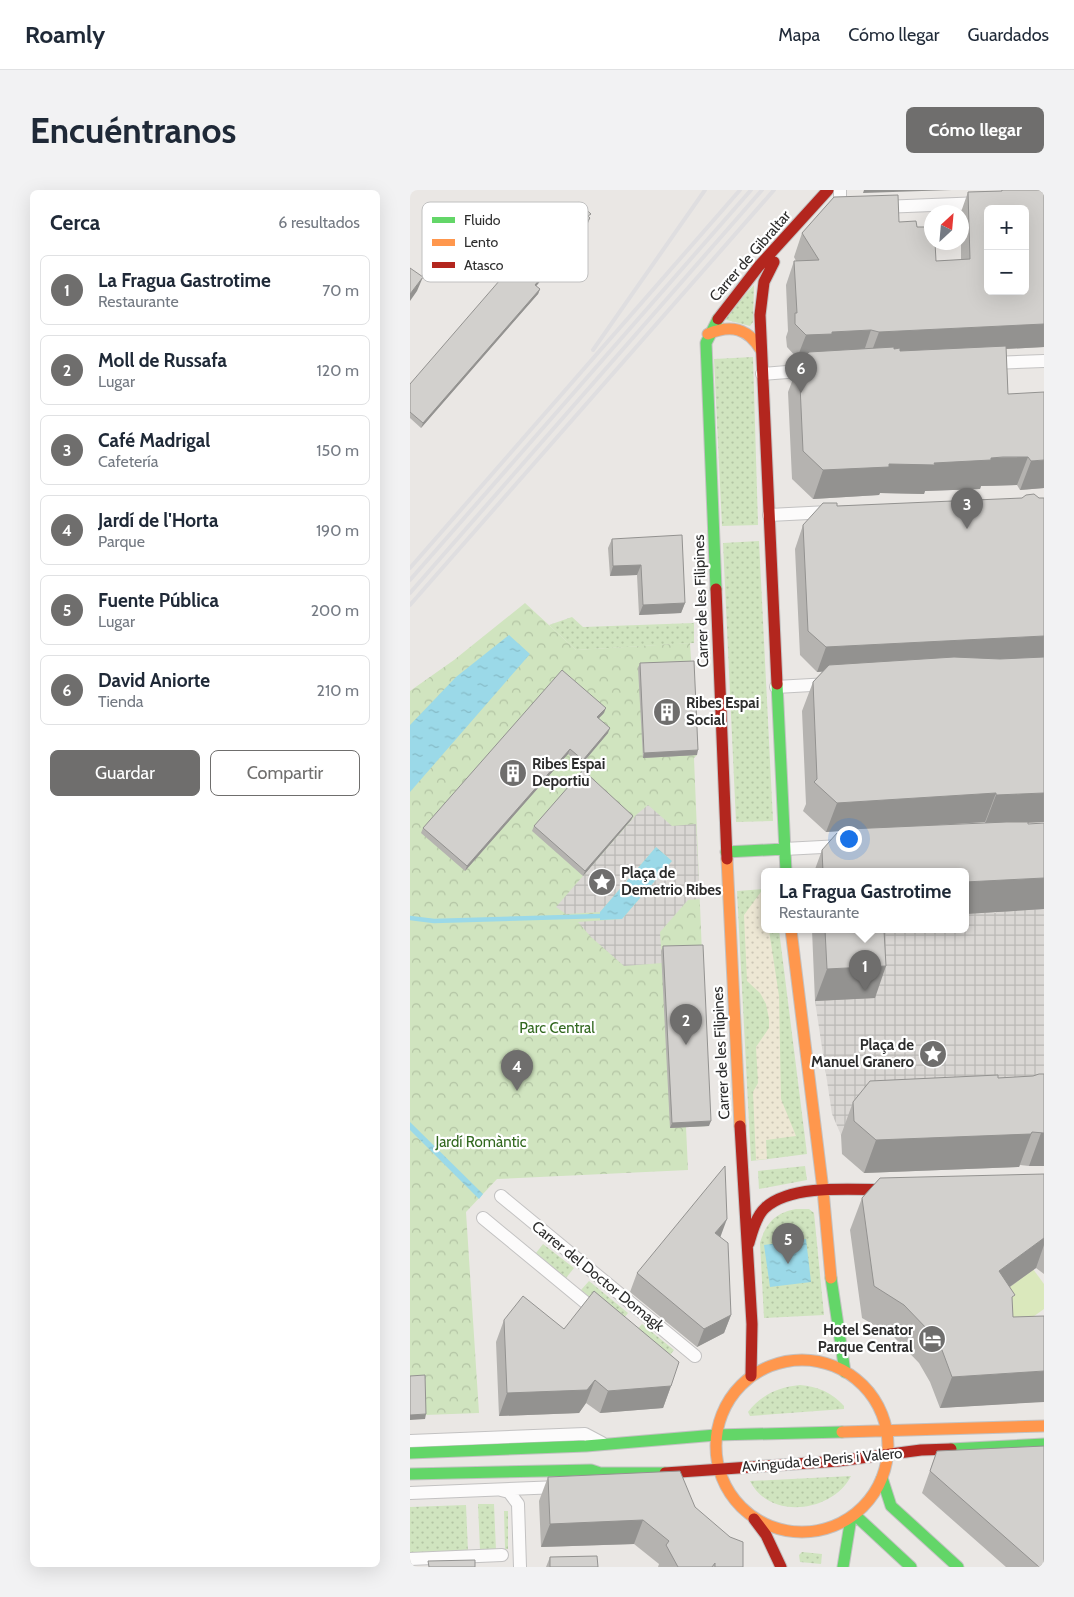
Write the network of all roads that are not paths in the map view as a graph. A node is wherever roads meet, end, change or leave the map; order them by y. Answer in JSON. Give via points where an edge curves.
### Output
{"nodes":[{"id":1,"x":828,"y":190,"type":"edge"},
{"id":2,"x":839,"y":190,"type":"edge"},
{"id":3,"x":996,"y":202,"type":"edge"},
{"id":4,"x":708,"y":334,"type":"junction"},
{"id":5,"x":705,"y":348,"type":"joint"},
{"id":6,"x":761,"y":350,"type":"junction"},
{"id":7,"x":1044,"y":361,"type":"edge"},
{"id":8,"x":974,"y":364,"type":"edge"},
{"id":9,"x":826,"y":369,"type":"edge"},
{"id":10,"x":762,"y":374,"type":"junction"},
{"id":11,"x":837,"y":512,"type":"edge"},
{"id":12,"x":768,"y":515,"type":"junction"},
{"id":13,"x":845,"y":683,"type":"edge"},
{"id":14,"x":776,"y":687,"type":"junction"},
{"id":15,"x":851,"y":846,"type":"edge"},
{"id":16,"x":784,"y":849,"type":"junction"},
{"id":17,"x":726,"y":852,"type":"junction"},
{"id":18,"x":786,"y":868,"type":"edge"},
{"id":19,"x":791,"y":933,"type":"edge"},
{"id":20,"x":901,"y":1189,"type":"edge"},
{"id":21,"x":824,"y":1192,"type":"junction"},
{"id":22,"x":501,"y":1196,"type":"dead end"},
{"id":23,"x":483,"y":1218,"type":"dead end"},
{"id":24,"x":746,"y":1253,"type":"junction"},
{"id":25,"x":607,"y":1321,"type":"edge"},
{"id":26,"x":696,"y":1356,"type":"dead end"},
{"id":27,"x":845,"y":1372,"type":"junction"},
{"id":28,"x":751,"y":1376,"type":"junction"},
{"id":29,"x":1044,"y":1426,"type":"edge"},
{"id":30,"x":887,"y":1430,"type":"junction"},
{"id":31,"x":716,"y":1435,"type":"junction"},
{"id":32,"x":410,"y":1441,"type":"edge"},
{"id":33,"x":602,"y":1443,"type":"junction"},
{"id":34,"x":1044,"y":1444,"type":"edge"},
{"id":35,"x":410,"y":1453,"type":"edge"},
{"id":36,"x":888,"y":1455,"type":"junction"},
{"id":37,"x":718,"y":1469,"type":"junction"},
{"id":38,"x":600,"y":1473,"type":"junction"},
{"id":39,"x":410,"y":1474,"type":"edge"},
{"id":40,"x":882,"y":1478,"type":"junction"},
{"id":41,"x":589,"y":1485,"type":"edge"},
{"id":42,"x":571,"y":1486,"type":"edge"},
{"id":43,"x":498,"y":1489,"type":"junction"},
{"id":44,"x":410,"y":1493,"type":"edge"},
{"id":45,"x":748,"y":1513,"type":"junction"},
{"id":46,"x":853,"y":1516,"type":"junction"},
{"id":47,"x":502,"y":1555,"type":"dead end"},
{"id":48,"x":410,"y":1559,"type":"edge"},
{"id":49,"x":520,"y":1567,"type":"edge"},
{"id":50,"x":781,"y":1567,"type":"edge"},
{"id":51,"x":843,"y":1567,"type":"edge"},
{"id":52,"x":911,"y":1567,"type":"edge"},
{"id":53,"x":958,"y":1567,"type":"edge"}],
"edges":[{"from":1,"to":4,"type":"main road","name":"Carrer de Gibraltar","via":[[728,303]]},
{"from":2,"to":3,"type":"street","via":[[845,205],[867,207]]},
{"from":2,"to":6,"type":"main road","name":"Carrer de Gibraltar","via":[[764,276]]},
{"from":4,"to":5,"type":"main road","name":"Carrer de Gibraltar"},
{"from":4,"to":6,"type":"main road","via":[[726,327],[744,330]]},
{"from":5,"to":17,"type":"main road","name":"Carrer de les Filipines"},
{"from":6,"to":10,"type":"main road"},
{"from":7,"to":8,"type":"street"},
{"from":9,"to":10,"type":"street"},
{"from":10,"to":12,"type":"main road"},
{"from":11,"to":12,"type":"street"},
{"from":12,"to":14,"type":"main road"},
{"from":13,"to":14,"type":"street"},
{"from":14,"to":16,"type":"main road"},
{"from":15,"to":16,"type":"street"},
{"from":16,"to":17,"type":"main road"},
{"from":16,"to":18,"type":"main road"},
{"from":17,"to":24,"type":"main road","name":"Carrer de les Filipines"},
{"from":19,"to":21,"type":"main road"},
{"from":20,"to":21,"type":"main road","name":"Carrer de les Filipines"},
{"from":21,"to":24,"type":"main road","name":"Carrer de les Filipines","via":[[784,1197],[764,1209],[752,1230]]},
{"from":21,"to":27,"type":"main road","via":[[835,1320]]},
{"from":22,"to":26,"type":"street","name":"Carrer del Doctor Domagk"},
{"from":23,"to":25,"type":"street","name":"Carrer del Doctor Domagk"},
{"from":24,"to":28,"type":"main road","name":"Carrer de les Filipines","via":[[752,1324]]},
{"from":27,"to":28,"type":"main road","via":[[830,1365],[797,1360],[781,1362]]},
{"from":27,"to":30,"type":"main road","via":[[873,1396]]},
{"from":28,"to":31,"type":"main road","via":[[731,1396]]},
{"from":29,"to":30,"type":"main road","name":"Avinguda de Peris i Valero"},
{"from":30,"to":31,"type":"main road","name":"Avinguda de Peris i Valero"},
{"from":30,"to":36,"type":"main road"},
{"from":31,"to":33,"type":"main road","name":"Avinguda de Peris i Valero"},
{"from":31,"to":37,"type":"main road"},
{"from":32,"to":33,"type":"street","name":"Avinguda de Peris i Valero","via":[[585,1434]]},
{"from":33,"to":35,"type":"main road","name":"Avinguda de Peris i Valero"},
{"from":34,"to":36,"type":"main road","name":"Avinguda de Peris i Valero","via":[[921,1450]]},
{"from":36,"to":37,"type":"main road","name":"Avinguda de Peris i Valero"},
{"from":36,"to":40,"type":"main road"},
{"from":37,"to":38,"type":"main road","name":"Avinguda de Peris i Valero","via":[[677,1474]]},
{"from":37,"to":45,"type":"main road","via":[[725,1486]]},
{"from":38,"to":39,"type":"main road","name":"Avinguda de Peris i Valero","via":[[591,1470]]},
{"from":38,"to":41,"type":"street"},
{"from":40,"to":46,"type":"main road","via":[[867,1503]]},
{"from":40,"to":53,"type":"main road","via":[[891,1506]]},
{"from":42,"to":43,"type":"street"},
{"from":43,"to":44,"type":"street"},
{"from":43,"to":49,"type":"street","via":[[508,1492],[518,1504]]},
{"from":45,"to":46,"type":"main road","via":[[782,1530],[799,1532],[835,1526]]},
{"from":45,"to":50,"type":"main road","via":[[766,1535]]},
{"from":46,"to":51,"type":"main road"},
{"from":46,"to":52,"type":"main road"},
{"from":47,"to":48,"type":"street"}]}
